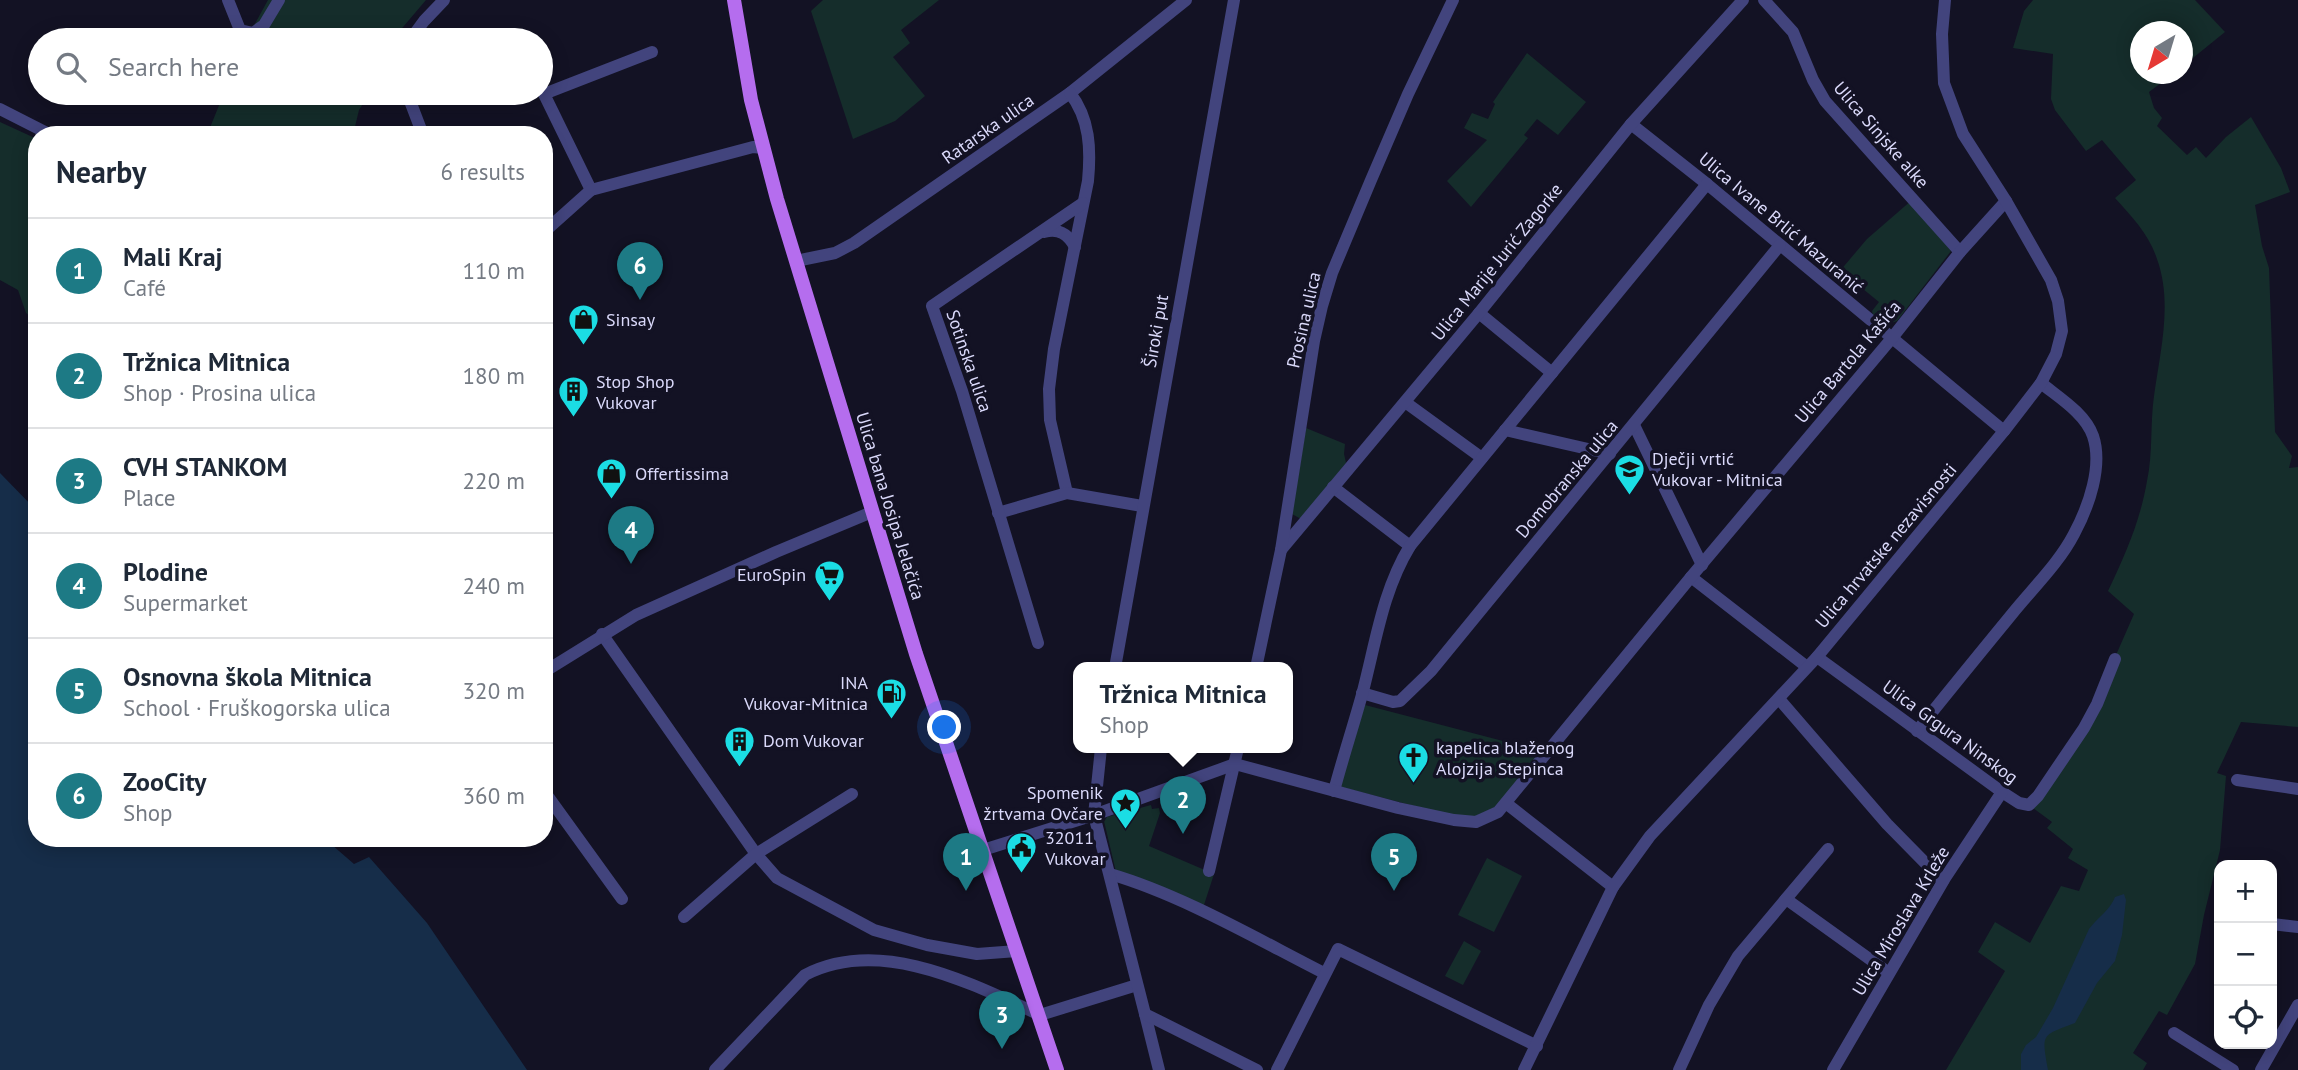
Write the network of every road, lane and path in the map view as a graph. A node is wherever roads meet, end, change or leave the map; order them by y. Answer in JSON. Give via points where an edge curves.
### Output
{"nodes":[{"id":1,"x":228,"y":0,"type":"edge"},
{"id":2,"x":279,"y":0,"type":"edge"},
{"id":3,"x":444,"y":0,"type":"edge"},
{"id":4,"x":734,"y":0,"type":"edge"},
{"id":5,"x":1186,"y":0,"type":"edge"},
{"id":6,"x":1234,"y":0,"type":"edge"},
{"id":7,"x":1453,"y":0,"type":"edge"},
{"id":8,"x":1743,"y":0,"type":"edge"},
{"id":9,"x":1764,"y":0,"type":"edge"},
{"id":10,"x":1945,"y":0,"type":"edge"},
{"id":11,"x":239,"y":28,"type":"edge"},
{"id":12,"x":260,"y":28,"type":"edge"},
{"id":13,"x":420,"y":28,"type":"edge"},
{"id":14,"x":652,"y":52,"type":"dead end"},
{"id":15,"x":553,"y":87,"type":"edge"},
{"id":16,"x":1070,"y":93,"type":"junction"},
{"id":17,"x":412,"y":105,"type":"edge"},
{"id":18,"x":549,"y":105,"type":"edge"},
{"id":19,"x":0,"y":109,"type":"edge"},
{"id":20,"x":1631,"y":124,"type":"junction"},
{"id":21,"x":33,"y":126,"type":"edge"},
{"id":22,"x":420,"y":126,"type":"edge"},
{"id":23,"x":762,"y":148,"type":"junction"},
{"id":24,"x":1707,"y":184,"type":"junction"},
{"id":25,"x":591,"y":190,"type":"junction"},
{"id":26,"x":2006,"y":201,"type":"junction"},
{"id":27,"x":1083,"y":203,"type":"junction"},
{"id":28,"x":553,"y":224,"type":"edge"},
{"id":29,"x":1041,"y":233,"type":"junction"},
{"id":30,"x":1780,"y":245,"type":"junction"},
{"id":31,"x":1075,"y":247,"type":"junction"},
{"id":32,"x":1960,"y":252,"type":"junction"},
{"id":33,"x":796,"y":261,"type":"junction"},
{"id":34,"x":1479,"y":313,"type":"junction"},
{"id":35,"x":1892,"y":338,"type":"junction"},
{"id":36,"x":1552,"y":373,"type":"junction"},
{"id":37,"x":2041,"y":383,"type":"junction"},
{"id":38,"x":1405,"y":402,"type":"junction"},
{"id":39,"x":1634,"y":425,"type":"junction"},
{"id":40,"x":1505,"y":430,"type":"junction"},
{"id":41,"x":2004,"y":431,"type":"junction"},
{"id":42,"x":1610,"y":454,"type":"junction"},
{"id":43,"x":1482,"y":458,"type":"junction"},
{"id":44,"x":1333,"y":487,"type":"junction"},
{"id":45,"x":1067,"y":493,"type":"junction"},
{"id":46,"x":1142,"y":506,"type":"junction"},
{"id":47,"x":872,"y":512,"type":"junction"},
{"id":48,"x":998,"y":513,"type":"junction"},
{"id":49,"x":1410,"y":546,"type":"junction"},
{"id":50,"x":1281,"y":550,"type":"junction"},
{"id":51,"x":1702,"y":565,"type":"junction"},
{"id":52,"x":1691,"y":577,"type":"junction"},
{"id":53,"x":602,"y":634,"type":"junction"},
{"id":54,"x":1038,"y":643,"type":"dead end"},
{"id":55,"x":1817,"y":657,"type":"junction"},
{"id":56,"x":2115,"y":659,"type":"dead end"},
{"id":57,"x":1116,"y":662,"type":"edge"},
{"id":58,"x":1257,"y":662,"type":"edge"},
{"id":59,"x":553,"y":666,"type":"edge"},
{"id":60,"x":1807,"y":667,"type":"junction"},
{"id":61,"x":1362,"y":693,"type":"junction"},
{"id":62,"x":1779,"y":699,"type":"junction"},
{"id":63,"x":1917,"y":731,"type":"junction"},
{"id":64,"x":1100,"y":753,"type":"edge"},
{"id":65,"x":1237,"y":753,"type":"edge"},
{"id":66,"x":1235,"y":764,"type":"junction"},
{"id":67,"x":2237,"y":780,"type":"dead end"},
{"id":68,"x":2298,"y":789,"type":"edge"},
{"id":69,"x":1334,"y":791,"type":"junction"},
{"id":70,"x":2002,"y":792,"type":"junction"},
{"id":71,"x":852,"y":794,"type":"dead end"},
{"id":72,"x":553,"y":803,"type":"edge"},
{"id":73,"x":1507,"y":804,"type":"junction"},
{"id":74,"x":1094,"y":815,"type":"junction"},
{"id":75,"x":1828,"y":849,"type":"dead end"},
{"id":76,"x":983,"y":850,"type":"junction"},
{"id":77,"x":756,"y":854,"type":"junction"},
{"id":78,"x":1209,"y":871,"type":"dead end"},
{"id":79,"x":1110,"y":874,"type":"junction"},
{"id":80,"x":1943,"y":881,"type":"junction"},
{"id":81,"x":1613,"y":887,"type":"junction"},
{"id":82,"x":622,"y":899,"type":"dead end"},
{"id":83,"x":1786,"y":899,"type":"junction"},
{"id":84,"x":684,"y":917,"type":"dead end"},
{"id":85,"x":2277,"y":925,"type":"edge"},
{"id":86,"x":2298,"y":927,"type":"edge"},
{"id":87,"x":1017,"y":951,"type":"junction"},
{"id":88,"x":1324,"y":973,"type":"junction"},
{"id":89,"x":1889,"y":973,"type":"junction"},
{"id":90,"x":1137,"y":985,"type":"junction"},
{"id":91,"x":2298,"y":1005,"type":"edge"},
{"id":92,"x":1144,"y":1014,"type":"junction"},
{"id":93,"x":1040,"y":1015,"type":"junction"},
{"id":94,"x":2174,"y":1033,"type":"dead end"},
{"id":95,"x":1537,"y":1046,"type":"junction"},
{"id":96,"x":715,"y":1070,"type":"edge"},
{"id":97,"x":1057,"y":1070,"type":"edge"},
{"id":98,"x":1159,"y":1070,"type":"edge"},
{"id":99,"x":1256,"y":1070,"type":"edge"},
{"id":100,"x":1277,"y":1070,"type":"edge"},
{"id":101,"x":1524,"y":1070,"type":"edge"},
{"id":102,"x":1679,"y":1070,"type":"edge"},
{"id":103,"x":1833,"y":1070,"type":"edge"},
{"id":104,"x":2233,"y":1070,"type":"edge"},
{"id":105,"x":2261,"y":1070,"type":"edge"}],
"edges":[{"from":1,"to":11,"type":"street"},
{"from":2,"to":12,"type":"street"},
{"from":3,"to":13,"type":"street"},
{"from":4,"to":23,"type":"main road","name":"Ulica bana Josipa Jelačića"},
{"from":5,"to":16,"type":"street","name":"Ratarska ulica"},
{"from":6,"to":46,"type":"street","name":"Široki put"},
{"from":7,"to":50,"type":"street","name":"Prosina ulica","via":[[1332,273],[1314,341]]},
{"from":8,"to":20,"type":"street","name":"Ulica Marije Jurić Zagorke"},
{"from":9,"to":32,"type":"street","name":"Ulica Sinjske alke","via":[[1793,32],[1825,101]]},
{"from":10,"to":26,"type":"street","name":"Ulica hrvatske nezavisnosti","via":[[1944,83],[1963,134]]},
{"from":14,"to":15,"type":"street"},
{"from":16,"to":27,"type":"street","via":[[1085,120],[1088,138],[1090,160]]},
{"from":16,"to":33,"type":"street","name":"Ratarska ulica","via":[[854,243],[835,253]]},
{"from":17,"to":22,"type":"street"},
{"from":18,"to":25,"type":"street"},
{"from":19,"to":21,"type":"street"},
{"from":20,"to":24,"type":"street","name":"Ulica Ivane Brlić Mazuranić"},
{"from":20,"to":34,"type":"street","name":"Ulica Marije Jurić Zagorke"},
{"from":23,"to":25,"type":"street"},
{"from":23,"to":33,"type":"main road","name":"Ulica bana Josipa Jelačića"},
{"from":24,"to":30,"type":"street","name":"Ulica Ivane Brlić Mazuranić"},
{"from":24,"to":36,"type":"street"},
{"from":25,"to":28,"type":"street"},
{"from":26,"to":32,"type":"street","name":"Ulica Bartola Kašića"},
{"from":26,"to":37,"type":"street","name":"Ulica hrvatske nezavisnosti","via":[[2058,301],[2060,342]]},
{"from":27,"to":29,"type":"street","name":"Sotinska ulica"},
{"from":27,"to":31,"type":"street"},
{"from":29,"to":31,"type":"street","via":[[1065,233]]},
{"from":29,"to":48,"type":"street","name":"Sotinska ulica","via":[[932,306]]},
{"from":30,"to":35,"type":"street","name":"Ulica Ivane Brlić Mazuranić"},
{"from":30,"to":39,"type":"street","name":"Domobranska ulica"},
{"from":31,"to":45,"type":"street","via":[[1054,349],[1049,404]]},
{"from":32,"to":35,"type":"street","name":"Ulica Bartola Kašića"},
{"from":33,"to":47,"type":"main road","name":"Ulica bana Josipa Jelačića"},
{"from":34,"to":36,"type":"street"},
{"from":34,"to":38,"type":"street","name":"Ulica Marije Jurić Zagorke"},
{"from":35,"to":41,"type":"street","name":"Ulica Ivane Brlić Mazuranić"},
{"from":35,"to":51,"type":"street","name":"Ulica Bartola Kašića"},
{"from":36,"to":40,"type":"street"},
{"from":37,"to":41,"type":"street","name":"Ulica hrvatske nezavisnosti"},
{"from":37,"to":63,"type":"street","via":[[2074,410],[2092,433],[2096,468],[2085,509],[2074,535],[2048,572]]},
{"from":38,"to":43,"type":"street"},
{"from":38,"to":44,"type":"street","name":"Ulica Marije Jurić Zagorke"},
{"from":39,"to":42,"type":"street","name":"Domobranska ulica"},
{"from":39,"to":51,"type":"street"},
{"from":40,"to":42,"type":"street"},
{"from":40,"to":43,"type":"street"},
{"from":41,"to":55,"type":"street","name":"Ulica hrvatske nezavisnosti"},
{"from":42,"to":61,"type":"street","name":"Domobranska ulica","via":[[1405,698],[1393,702]]},
{"from":43,"to":49,"type":"street"},
{"from":44,"to":49,"type":"street"},
{"from":44,"to":50,"type":"street","name":"Ulica Marije Jurić Zagorke"},
{"from":45,"to":46,"type":"street"},
{"from":45,"to":48,"type":"street"},
{"from":46,"to":57,"type":"street","name":"Široki put"},
{"from":47,"to":53,"type":"street","via":[[673,598]]},
{"from":47,"to":76,"type":"main road","name":"Ulica bana Josipa Jelačića"},
{"from":48,"to":54,"type":"street","name":"Sotinska ulica"},
{"from":49,"to":61,"type":"street","via":[[1385,600]]},
{"from":50,"to":58,"type":"street","name":"Prosina ulica"},
{"from":51,"to":52,"type":"street","name":"Ulica Bartola Kašića"},
{"from":52,"to":60,"type":"street"},
{"from":52,"to":73,"type":"street","name":"Ulica Bartola Kašića"},
{"from":53,"to":59,"type":"street"},
{"from":53,"to":77,"type":"street"},
{"from":55,"to":60,"type":"street","name":"Ulica hrvatske nezavisnosti"},
{"from":55,"to":63,"type":"street","name":"Ulica Grgura Ninskog"},
{"from":56,"to":70,"type":"street","name":"Ulica Grgura Ninskog","via":[[2098,704],[2038,796],[2029,805]]},
{"from":60,"to":62,"type":"street","name":"Ulica hrvatske nezavisnosti"},
{"from":61,"to":69,"type":"street"},
{"from":62,"to":80,"type":"street"},
{"from":62,"to":81,"type":"street","name":"Ulica hrvatske nezavisnosti","via":[[1650,836]]},
{"from":63,"to":70,"type":"street","name":"Ulica Grgura Ninskog"},
{"from":64,"to":74,"type":"street"},
{"from":65,"to":66,"type":"street"},
{"from":66,"to":69,"type":"street","name":"Ulica Bartola Kašića"},
{"from":66,"to":74,"type":"street"},
{"from":66,"to":78,"type":"street"},
{"from":67,"to":68,"type":"street"},
{"from":69,"to":73,"type":"street","name":"Ulica Bartola Kašića","via":[[1466,822],[1487,818]]},
{"from":70,"to":80,"type":"street","name":"Ulica Miroslava Krleže"},
{"from":71,"to":77,"type":"street"},
{"from":72,"to":82,"type":"street"},
{"from":73,"to":81,"type":"street"},
{"from":74,"to":76,"type":"street"},
{"from":74,"to":79,"type":"street"},
{"from":75,"to":83,"type":"street"},
{"from":76,"to":87,"type":"main road","name":"Ulica bana Josipa Jelačića"},
{"from":77,"to":84,"type":"street"},
{"from":77,"to":87,"type":"street","via":[[777,878],[874,930],[977,954]]},
{"from":79,"to":88,"type":"street","via":[[1204,913]]},
{"from":79,"to":90,"type":"street"},
{"from":80,"to":89,"type":"street","name":"Ulica Miroslava Krleže"},
{"from":81,"to":95,"type":"street","name":"Ulica hrvatske nezavisnosti"},
{"from":83,"to":89,"type":"street"},
{"from":83,"to":102,"type":"street","via":[[1738,956]]},
{"from":85,"to":86,"type":"street"},
{"from":87,"to":93,"type":"main road","name":"Ulica bana Josipa Jelačića"},
{"from":88,"to":95,"type":"street","via":[[1338,949]]},
{"from":88,"to":100,"type":"street"},
{"from":89,"to":103,"type":"street","name":"Ulica Miroslava Krleže"},
{"from":90,"to":92,"type":"street"},
{"from":90,"to":93,"type":"street"},
{"from":91,"to":105,"type":"street"},
{"from":92,"to":98,"type":"street"},
{"from":92,"to":99,"type":"street"},
{"from":93,"to":96,"type":"street","via":[[975,985],[926,970],[896,963],[841,961],[805,975]]},
{"from":93,"to":97,"type":"main road","name":"Ulica bana Josipa Jelačića"},
{"from":94,"to":104,"type":"street"},
{"from":95,"to":101,"type":"street","name":"Ulica hrvatske nezavisnosti"}]}
